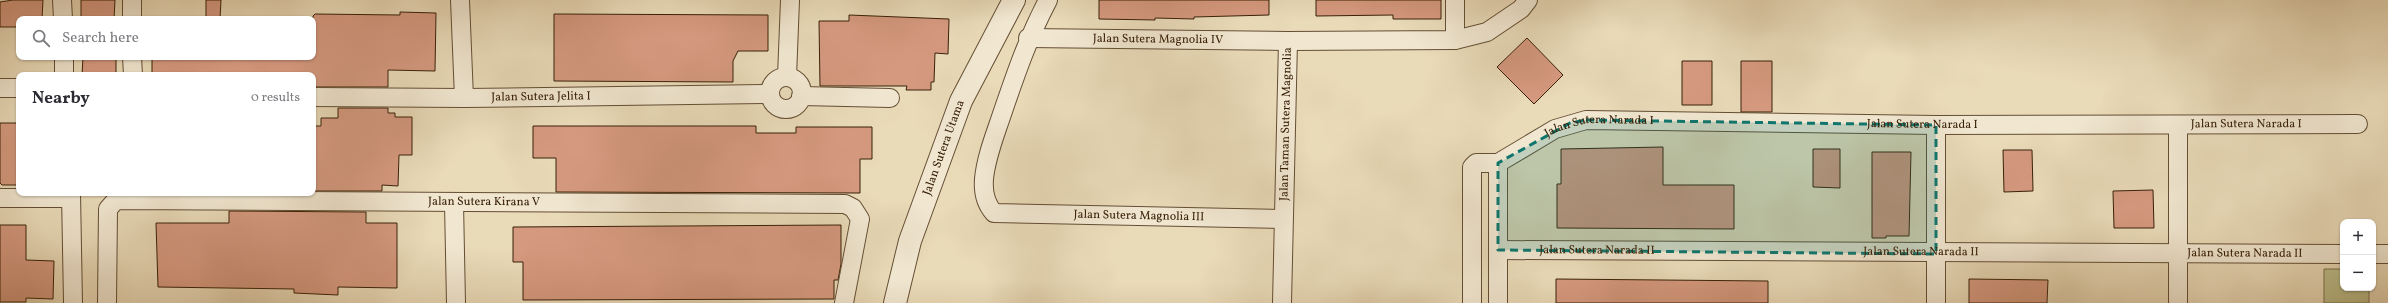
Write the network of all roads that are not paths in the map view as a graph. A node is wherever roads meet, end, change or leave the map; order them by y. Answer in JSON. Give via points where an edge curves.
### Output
{"nodes":[{"id":1,"x":62,"y":0,"type":"edge"},
{"id":2,"x":132,"y":0,"type":"edge"},
{"id":3,"x":460,"y":0,"type":"edge"},
{"id":4,"x":790,"y":0,"type":"edge"},
{"id":5,"x":1014,"y":0,"type":"edge"},
{"id":6,"x":1048,"y":0,"type":"edge"},
{"id":7,"x":1455,"y":0,"type":"edge"},
{"id":8,"x":1528,"y":0,"type":"edge"},
{"id":9,"x":63,"y":16,"type":"edge"},
{"id":10,"x":132,"y":16,"type":"edge"},
{"id":11,"x":1028,"y":38,"type":"junction"},
{"id":12,"x":1455,"y":40,"type":"junction"},
{"id":13,"x":1288,"y":41,"type":"junction"},
{"id":14,"x":64,"y":60,"type":"edge"},
{"id":15,"x":132,"y":60,"type":"edge"},
{"id":16,"x":64,"y":72,"type":"edge"},
{"id":17,"x":133,"y":72,"type":"edge"},
{"id":18,"x":787,"y":76,"type":"junction"},
{"id":19,"x":0,"y":88,"type":"edge"},
{"id":20,"x":16,"y":88,"type":"edge"},
{"id":21,"x":769,"y":94,"type":"junction"},
{"id":22,"x":802,"y":96,"type":"junction"},
{"id":23,"x":316,"y":97,"type":"edge"},
{"id":24,"x":464,"y":98,"type":"junction"},
{"id":25,"x":890,"y":98,"type":"dead end"},
{"id":26,"x":2358,"y":124,"type":"dead end"},
{"id":27,"x":1936,"y":125,"type":"junction"},
{"id":28,"x":2178,"y":125,"type":"junction"},
{"id":29,"x":1498,"y":163,"type":"junction"},
{"id":30,"x":47,"y":196,"type":"edge"},
{"id":31,"x":71,"y":196,"type":"edge"},
{"id":32,"x":0,"y":198,"type":"edge"},
{"id":33,"x":454,"y":203,"type":"junction"},
{"id":34,"x":1283,"y":219,"type":"junction"},
{"id":35,"x":1498,"y":250,"type":"junction"},
{"id":36,"x":1936,"y":254,"type":"junction"},
{"id":37,"x":2340,"y":254,"type":"edge"},
{"id":38,"x":2376,"y":254,"type":"edge"},
{"id":39,"x":2388,"y":254,"type":"edge"},
{"id":40,"x":2179,"y":255,"type":"junction"},
{"id":41,"x":73,"y":303,"type":"edge"},
{"id":42,"x":107,"y":303,"type":"edge"},
{"id":43,"x":456,"y":303,"type":"edge"},
{"id":44,"x":844,"y":303,"type":"edge"},
{"id":45,"x":896,"y":303,"type":"edge"},
{"id":46,"x":1282,"y":303,"type":"edge"},
{"id":47,"x":1472,"y":303,"type":"edge"},
{"id":48,"x":1498,"y":303,"type":"edge"},
{"id":49,"x":1936,"y":303,"type":"edge"},
{"id":50,"x":2178,"y":303,"type":"edge"}],
"edges":[{"from":1,"to":9,"type":"street"},
{"from":2,"to":10,"type":"street"},
{"from":3,"to":24,"type":"street"},
{"from":4,"to":18,"type":"street"},
{"from":5,"to":45,"type":"street","name":"Jalan Sutera Utama","via":[[961,100],[910,241]]},
{"from":6,"to":11,"type":"street"},
{"from":7,"to":12,"type":"street"},
{"from":8,"to":12,"type":"street","name":"Jalan Taman Sutera Magnolia","via":[[1521,9],[1487,32]]},
{"from":11,"to":13,"type":"street","name":"Jalan Sutera Magnolia IV"},
{"from":11,"to":34,"type":"street","name":"Jalan Sutera Magnolia III","via":[[990,149],[984,178],[986,199],[994,213]]},
{"from":12,"to":13,"type":"street","name":"Jalan Taman Sutera Magnolia"},
{"from":13,"to":34,"type":"street","name":"Jalan Taman Sutera Magnolia"},
{"from":14,"to":16,"type":"street"},
{"from":15,"to":17,"type":"street"},
{"from":18,"to":21,"type":"street","via":[[778,78],[771,85]]},
{"from":18,"to":22,"type":"street","via":[[796,80],[801,87]]},
{"from":19,"to":20,"type":"street"},
{"from":21,"to":22,"type":"street","via":[[772,101],[784,109],[798,103]]},
{"from":21,"to":24,"type":"street","name":"Jalan Sutera Jelita I"},
{"from":22,"to":25,"type":"street"},
{"from":23,"to":24,"type":"street","name":"Jalan Sutera Jelita I"},
{"from":26,"to":28,"type":"street","name":"Jalan Sutera Narada I"},
{"from":27,"to":28,"type":"street","name":"Jalan Sutera Narada I"},
{"from":27,"to":29,"type":"street","name":"Jalan Sutera Narada I","via":[[1586,120],[1555,129]]},
{"from":27,"to":36,"type":"street"},
{"from":28,"to":40,"type":"street"},
{"from":29,"to":35,"type":"street"},
{"from":29,"to":47,"type":"street","via":[[1476,163],[1472,166]]},
{"from":30,"to":32,"type":"street"},
{"from":31,"to":41,"type":"street"},
{"from":33,"to":42,"type":"street","name":"Jalan Sutera Kirana V","via":[[116,200],[108,209]]},
{"from":33,"to":43,"type":"street"},
{"from":33,"to":44,"type":"street","name":"Jalan Sutera Kirana V","via":[[845,204],[856,211],[860,219]]},
{"from":34,"to":46,"type":"street","name":"Jalan Taman Sutera Magnolia"},
{"from":35,"to":36,"type":"street","name":"Jalan Sutera Narada II"},
{"from":35,"to":48,"type":"street"},
{"from":36,"to":40,"type":"street","name":"Jalan Sutera Narada II"},
{"from":36,"to":49,"type":"street"},
{"from":37,"to":40,"type":"street","name":"Jalan Sutera Narada II"},
{"from":38,"to":39,"type":"street"},
{"from":40,"to":50,"type":"street"}]}
